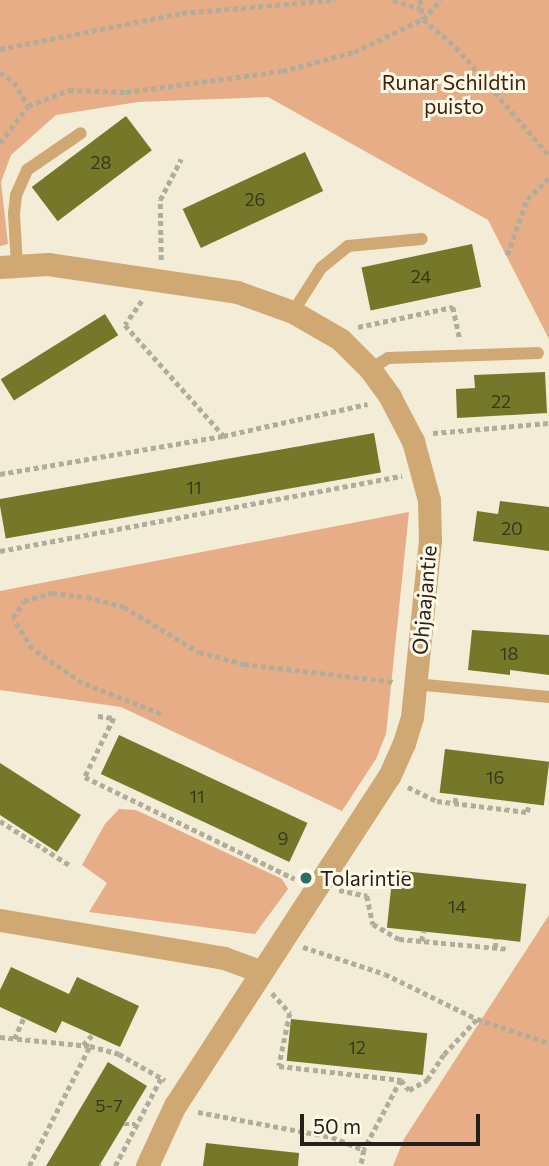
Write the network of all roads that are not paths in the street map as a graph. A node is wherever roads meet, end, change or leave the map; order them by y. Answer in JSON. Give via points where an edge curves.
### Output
{"nodes":[{"id":1,"x":81,"y":133,"type":"dead end"},
{"id":2,"x":422,"y":239,"type":"dead end"},
{"id":3,"x":9,"y":266,"type":"edge"},
{"id":4,"x":293,"y":312,"type":"junction"},
{"id":5,"x":538,"y":353,"type":"dead end"},
{"id":6,"x":370,"y":369,"type":"junction"},
{"id":7,"x":415,"y":684,"type":"junction"},
{"id":8,"x":549,"y":697,"type":"edge"},
{"id":9,"x":0,"y":920,"type":"edge"},
{"id":10,"x":264,"y":980,"type":"junction"},
{"id":11,"x":147,"y":1166,"type":"edge"}],
"edges":[{"from":1,"to":3,"type":"lane","via":[[27,170],[16,195]]},
{"from":2,"to":4,"type":"lane","via":[[348,246],[321,268]]},
{"from":3,"to":4,"type":"street","name":"Ohjaajantie","via":[[48,264],[237,292]]},
{"from":4,"to":6,"type":"street","name":"Ohjaajantie","via":[[340,340]]},
{"from":5,"to":6,"type":"lane","via":[[388,358]]},
{"from":6,"to":7,"type":"street","name":"Ohjaajantie","via":[[413,441],[429,500],[430,540]]},
{"from":7,"to":8,"type":"lane"},
{"from":7,"to":10,"type":"street","name":"Ohjaajantie","via":[[412,717],[389,776]]},
{"from":9,"to":10,"type":"street","via":[[224,958]]},
{"from":10,"to":11,"type":"street","name":"Ohjaajantie","via":[[173,1095]]}]}
